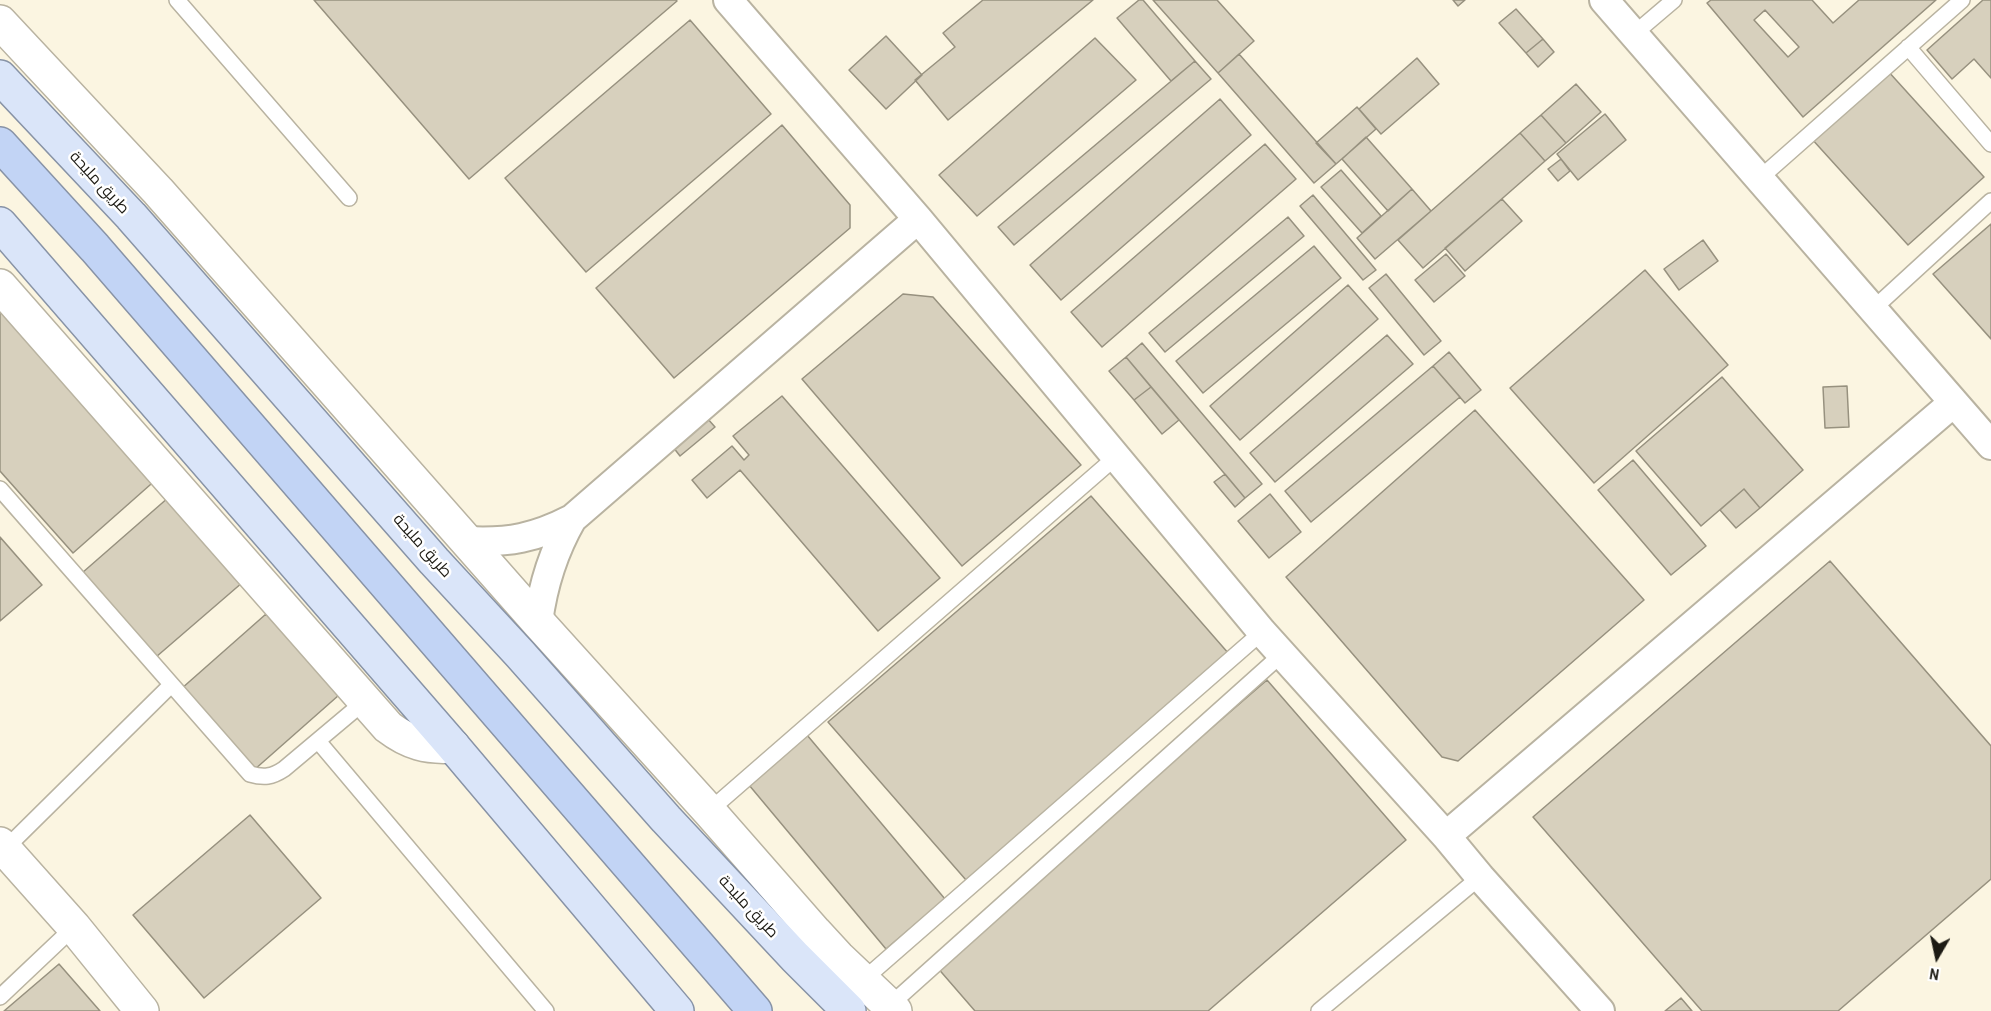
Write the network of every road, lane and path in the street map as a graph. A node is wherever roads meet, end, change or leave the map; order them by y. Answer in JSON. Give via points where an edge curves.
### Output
{"nodes":[{"id":1,"x":177,"y":0,"type":"edge"},
{"id":2,"x":728,"y":0,"type":"edge"},
{"id":3,"x":1604,"y":0,"type":"edge"},
{"id":4,"x":1674,"y":0,"type":"edge"},
{"id":5,"x":1962,"y":0,"type":"edge"},
{"id":6,"x":0,"y":22,"type":"edge"},
{"id":7,"x":1634,"y":34,"type":"junction"},
{"id":8,"x":1908,"y":47,"type":"junction"},
{"id":9,"x":0,"y":77,"type":"edge"},
{"id":10,"x":0,"y":144,"type":"edge"},
{"id":11,"x":1991,"y":144,"type":"edge"},
{"id":12,"x":1759,"y":179,"type":"junction"},
{"id":13,"x":349,"y":198,"type":"dead end"},
{"id":14,"x":1991,"y":201,"type":"edge"},
{"id":15,"x":918,"y":219,"type":"junction"},
{"id":16,"x":0,"y":224,"type":"edge"},
{"id":17,"x":0,"y":286,"type":"edge"},
{"id":18,"x":1872,"y":310,"type":"junction"},
{"id":19,"x":1953,"y":403,"type":"junction"},
{"id":20,"x":1991,"y":445,"type":"edge"},
{"id":21,"x":1116,"y":456,"type":"junction"},
{"id":22,"x":0,"y":489,"type":"edge"},
{"id":23,"x":572,"y":519,"type":"junction"},
{"id":24,"x":468,"y":541,"type":"junction"},
{"id":25,"x":538,"y":622,"type":"junction"},
{"id":26,"x":1262,"y":632,"type":"junction"},
{"id":27,"x":1282,"y":654,"type":"junction"},
{"id":28,"x":170,"y":686,"type":"junction"},
{"id":29,"x":365,"y":701,"type":"junction"},
{"id":30,"x":318,"y":741,"type":"junction"},
{"id":31,"x":453,"y":746,"type":"junction"},
{"id":32,"x":710,"y":811,"type":"junction"},
{"id":33,"x":1446,"y":836,"type":"junction"},
{"id":34,"x":2,"y":846,"type":"edge"},
{"id":35,"x":1480,"y":877,"type":"junction"},
{"id":36,"x":74,"y":927,"type":"junction"},
{"id":37,"x":862,"y":981,"type":"junction"},
{"id":38,"x":0,"y":997,"type":"edge"},
{"id":39,"x":892,"y":1009,"type":"edge"},
{"id":40,"x":142,"y":1011,"type":"edge"},
{"id":41,"x":546,"y":1011,"type":"edge"},
{"id":42,"x":677,"y":1011,"type":"edge"},
{"id":43,"x":755,"y":1011,"type":"edge"},
{"id":44,"x":849,"y":1011,"type":"edge"},
{"id":45,"x":1319,"y":1011,"type":"edge"},
{"id":46,"x":1600,"y":1011,"type":"edge"}],
"edges":[{"from":1,"to":13,"type":"lane"},
{"from":2,"to":15,"type":"street"},
{"from":3,"to":7,"type":"street"},
{"from":4,"to":7,"type":"lane"},
{"from":5,"to":8,"type":"lane"},
{"from":6,"to":24,"type":"street","via":[[158,191]]},
{"from":7,"to":12,"type":"street"},
{"from":8,"to":11,"type":"lane"},
{"from":8,"to":12,"type":"lane"},
{"from":9,"to":44,"type":"main road","name":"طريق مليحة","via":[[131,216],[666,819]]},
{"from":10,"to":43,"type":"highway"},
{"from":12,"to":18,"type":"street"},
{"from":14,"to":18,"type":"lane"},
{"from":15,"to":21,"type":"street"},
{"from":15,"to":23,"type":"street"},
{"from":16,"to":31,"type":"main road"},
{"from":17,"to":29,"type":"street"},
{"from":18,"to":19,"type":"street"},
{"from":19,"to":20,"type":"street"},
{"from":19,"to":33,"type":"street"},
{"from":21,"to":26,"type":"street"},
{"from":21,"to":32,"type":"lane"},
{"from":22,"to":28,"type":"lane"},
{"from":23,"to":24,"type":"street","via":[[522,539]]},
{"from":23,"to":25,"type":"street","via":[[549,568]]},
{"from":24,"to":25,"type":"street"},
{"from":25,"to":32,"type":"street"},
{"from":26,"to":27,"type":"street"},
{"from":26,"to":37,"type":"lane"},
{"from":27,"to":33,"type":"street"},
{"from":27,"to":39,"type":"lane"},
{"from":28,"to":30,"type":"lane","via":[[250,774],[274,776]]},
{"from":28,"to":34,"type":"lane"},
{"from":29,"to":30,"type":"lane"},
{"from":29,"to":31,"type":"street","via":[[402,738],[435,747]]},
{"from":30,"to":41,"type":"lane"},
{"from":31,"to":42,"type":"main road"},
{"from":32,"to":37,"type":"street"},
{"from":33,"to":35,"type":"street"},
{"from":34,"to":36,"type":"street"},
{"from":35,"to":45,"type":"lane"},
{"from":35,"to":46,"type":"street"},
{"from":36,"to":38,"type":"lane"},
{"from":36,"to":40,"type":"street"},
{"from":37,"to":39,"type":"street"}]}
